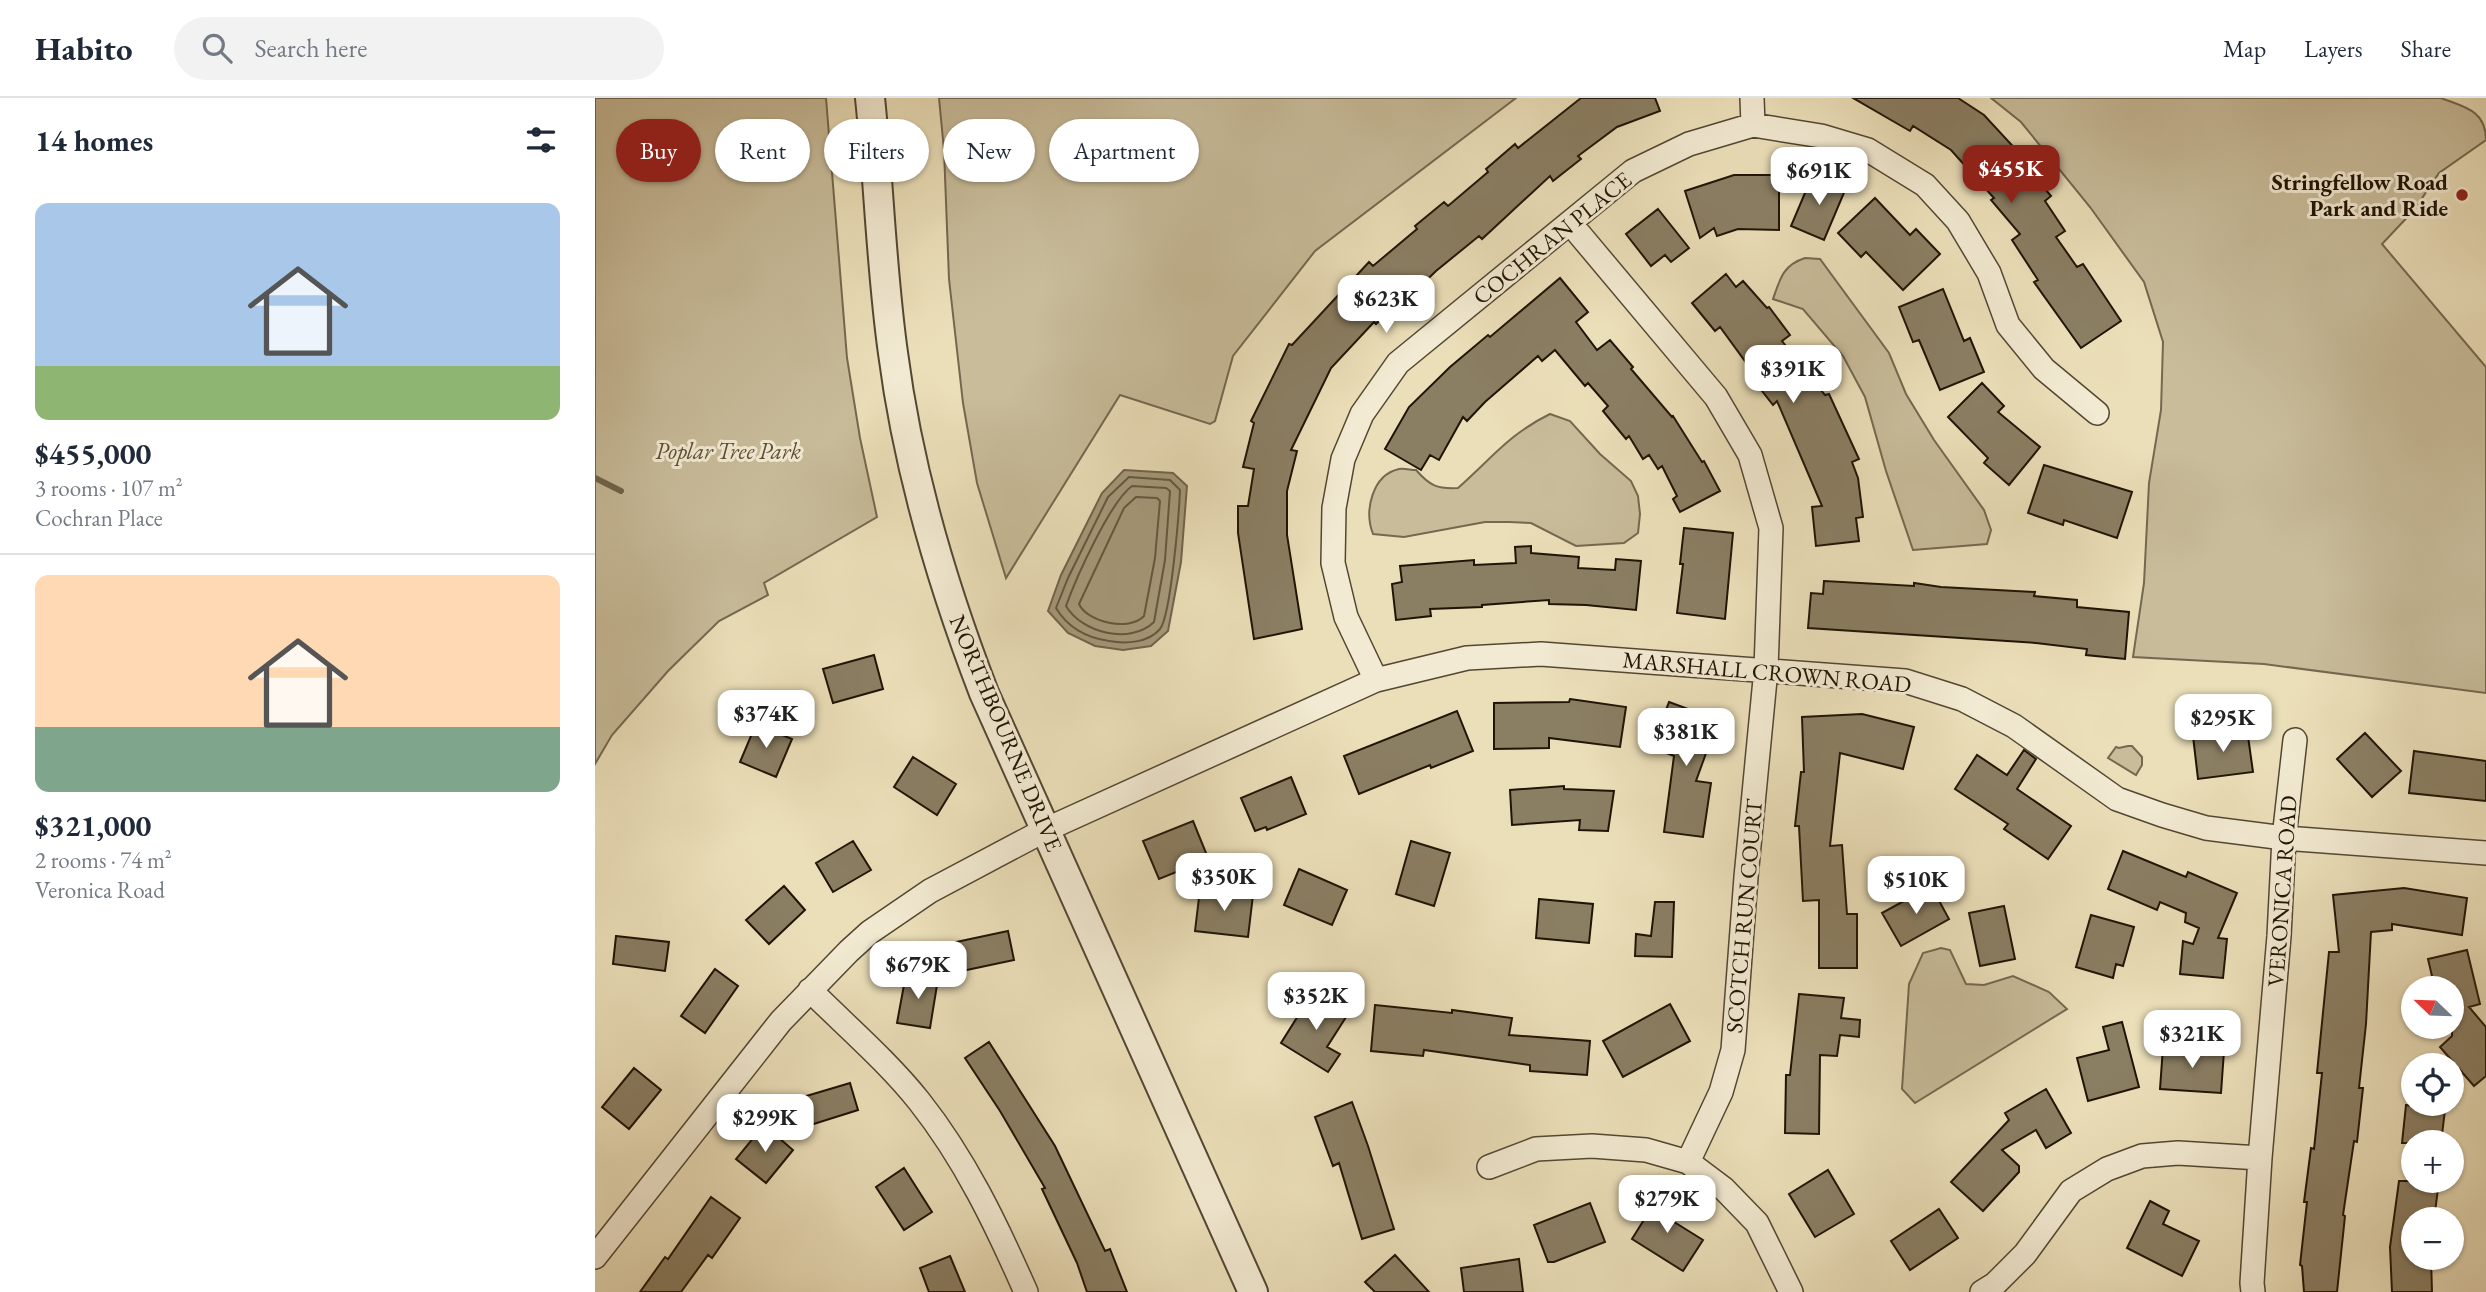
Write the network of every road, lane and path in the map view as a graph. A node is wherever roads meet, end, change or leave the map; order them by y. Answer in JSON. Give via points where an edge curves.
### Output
{"nodes":[{"id":1,"x":870,"y":98,"type":"edge"},
{"id":2,"x":1752,"y":98,"type":"edge"},
{"id":3,"x":1753,"y":125,"type":"junction"},
{"id":4,"x":1570,"y":223,"type":"junction"},
{"id":5,"x":2097,"y":413,"type":"dead end"},
{"id":6,"x":1766,"y":669,"type":"junction"},
{"id":7,"x":1376,"y":680,"type":"junction"},
{"id":8,"x":2295,"y":740,"type":"dead end"},
{"id":9,"x":1045,"y":830,"type":"junction"},
{"id":10,"x":2284,"y":838,"type":"junction"},
{"id":11,"x":2486,"y":853,"type":"edge"},
{"id":12,"x":810,"y":990,"type":"junction"},
{"id":13,"x":2260,"y":1158,"type":"junction"},
{"id":14,"x":1688,"y":1162,"type":"junction"},
{"id":15,"x":1489,"y":1167,"type":"dead end"},
{"id":16,"x":595,"y":1257,"type":"edge"},
{"id":17,"x":1026,"y":1292,"type":"edge"},
{"id":18,"x":1253,"y":1292,"type":"edge"},
{"id":19,"x":1791,"y":1292,"type":"edge"},
{"id":20,"x":1982,"y":1292,"type":"edge"},
{"id":21,"x":2253,"y":1292,"type":"edge"}],
"edges":[{"from":1,"to":9,"type":"street","name":"NORTHBOURNE DRIVE","via":[[882,271],[910,446],[956,619]]},
{"from":2,"to":3,"type":"street"},
{"from":3,"to":4,"type":"street","name":"COCHRAN PLACE","via":[[1689,145],[1633,171]]},
{"from":3,"to":5,"type":"street","name":"COCHRAN PLACE","via":[[1821,136],[1868,150],[1925,186],[1958,221],[1989,273],[2008,326],[2044,369]]},
{"from":4,"to":6,"type":"street","name":"SCOTCH RUN COURT","via":[[1716,397],[1750,456],[1771,528]]},
{"from":4,"to":7,"type":"street","name":"COCHRAN PLACE","via":[[1398,363],[1362,414],[1343,459],[1333,563],[1346,617]]},
{"from":6,"to":7,"type":"street","name":"MARSHALL CROWN ROAD","via":[[1541,654],[1468,658]]},
{"from":6,"to":10,"type":"street","name":"MARSHALL CROWN ROAD","via":[[1906,681],[1962,699],[2014,726],[2117,799],[2206,828]]},
{"from":6,"to":14,"type":"street","name":"SCOTCH RUN COURT","via":[[1733,1050],[1721,1092]]},
{"from":7,"to":9,"type":"street","name":"MARSHALL CROWN ROAD"},
{"from":8,"to":10,"type":"street","name":"VERONICA ROAD"},
{"from":9,"to":12,"type":"street","name":"MARSHALL CROWN ROAD","via":[[930,891],[870,932]]},
{"from":9,"to":18,"type":"street","name":"NORTHBOURNE DRIVE"},
{"from":10,"to":11,"type":"street","name":"MARSHALL CROWN ROAD"},
{"from":10,"to":13,"type":"street","name":"VERONICA ROAD"},
{"from":12,"to":16,"type":"street","name":"MARSHALL CROWN ROAD"},
{"from":12,"to":17,"type":"street","via":[[917,1099],[944,1135],[986,1203]]},
{"from":13,"to":20,"type":"street","via":[[2178,1153],[2142,1156],[2107,1169],[2071,1191],[2025,1254]]},
{"from":13,"to":21,"type":"street","name":"VERONICA ROAD"},
{"from":14,"to":15,"type":"street","via":[[1646,1150],[1592,1146],[1536,1149]]},
{"from":14,"to":19,"type":"street","via":[[1724,1189],[1756,1223]]}]}
